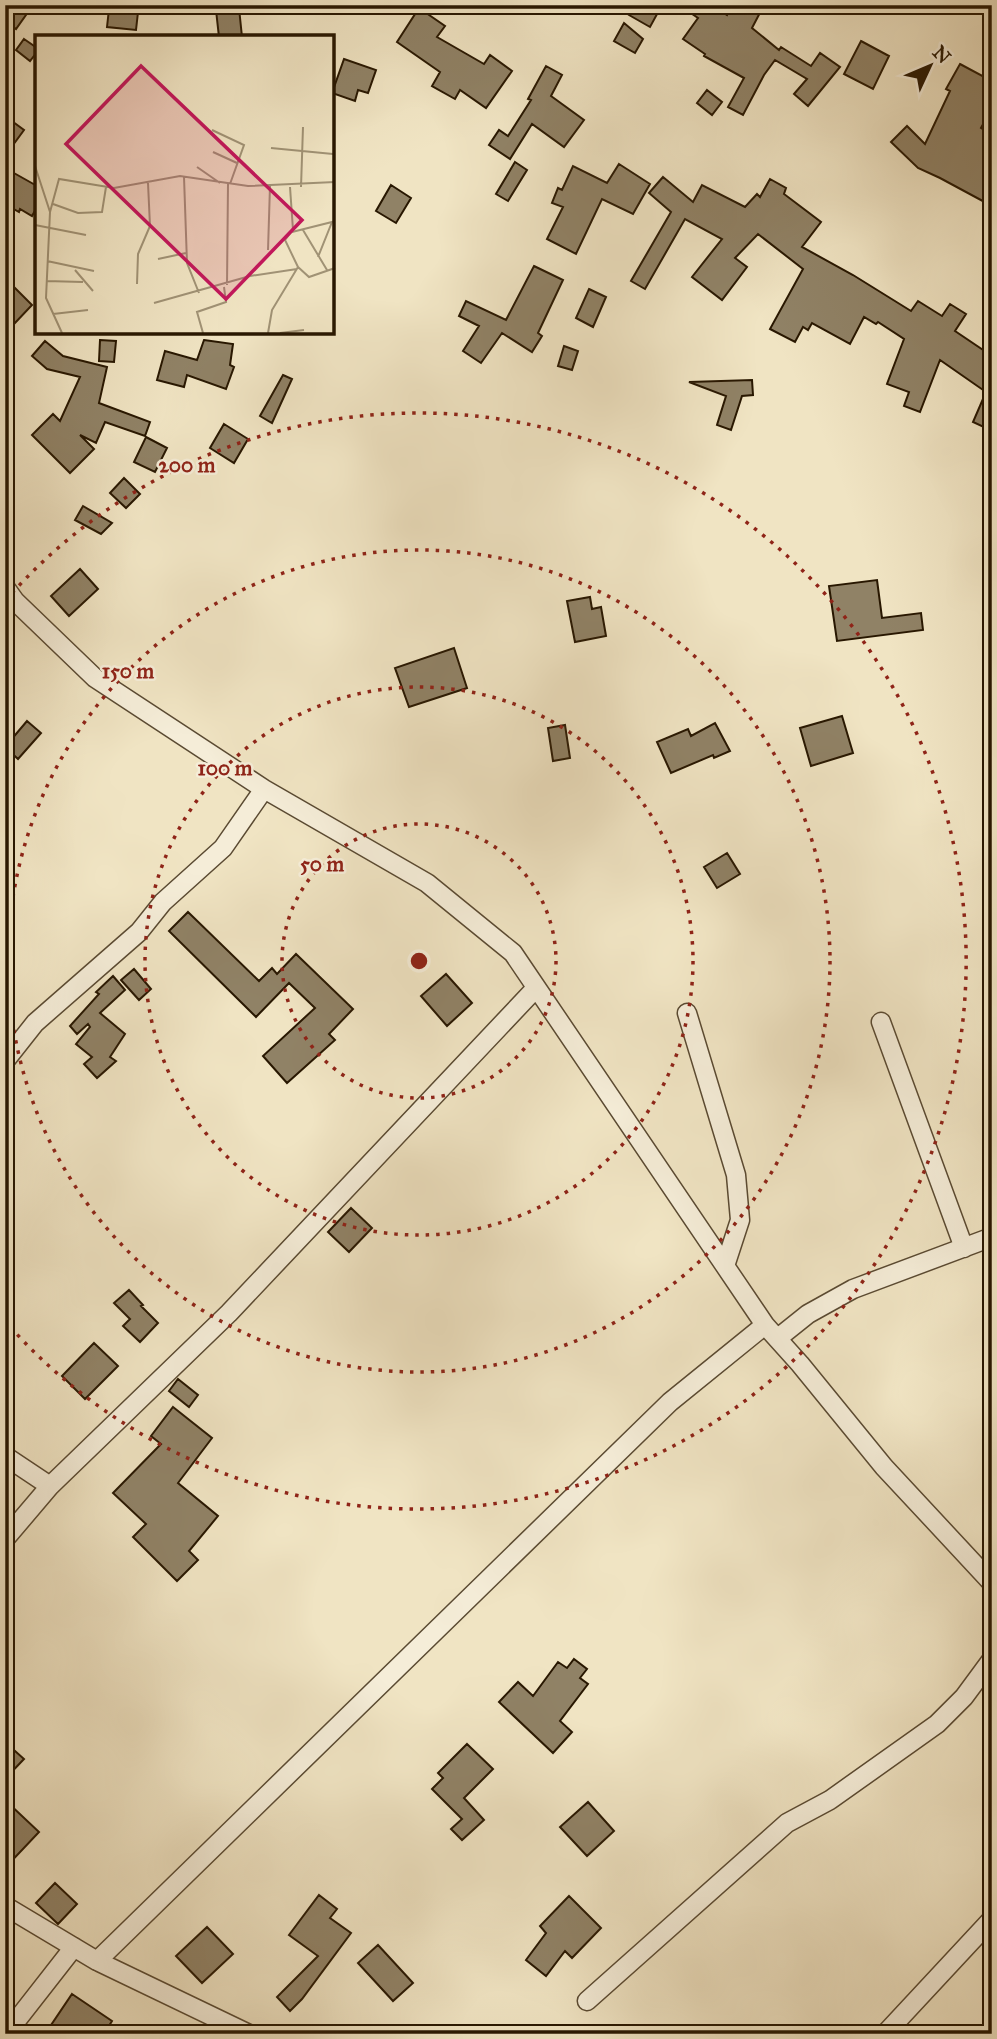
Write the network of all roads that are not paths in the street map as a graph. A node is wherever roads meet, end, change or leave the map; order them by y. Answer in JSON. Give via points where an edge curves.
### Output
{"nodes":[{"id":1,"x":5,"y":587,"type":"edge"},
{"id":2,"x":264,"y":789,"type":"junction"},
{"id":3,"x":537,"y":988,"type":"junction"},
{"id":4,"x":687,"y":1013,"type":"dead end"},
{"id":5,"x":881,"y":1022,"type":"dead end"},
{"id":6,"x":5,"y":1061,"type":"edge"},
{"id":7,"x":992,"y":1237,"type":"edge"},
{"id":8,"x":964,"y":1248,"type":"junction"},
{"id":9,"x":725,"y":1266,"type":"junction"},
{"id":10,"x":771,"y":1331,"type":"junction"},
{"id":11,"x":5,"y":1456,"type":"edge"},
{"id":12,"x":50,"y":1486,"type":"junction"},
{"id":13,"x":5,"y":1539,"type":"edge"},
{"id":14,"x":992,"y":1583,"type":"edge"},
{"id":15,"x":992,"y":1659,"type":"edge"},
{"id":16,"x":5,"y":1906,"type":"edge"},
{"id":17,"x":992,"y":1919,"type":"edge"},
{"id":18,"x":74,"y":1947,"type":"junction"},
{"id":19,"x":96,"y":1961,"type":"junction"},
{"id":20,"x":587,"y":2001,"type":"dead end"},
{"id":21,"x":6,"y":2034,"type":"edge"},
{"id":22,"x":249,"y":2034,"type":"edge"},
{"id":23,"x":885,"y":2034,"type":"edge"}],
"edges":[{"from":1,"to":2,"type":"street","via":[[95,678]]},
{"from":2,"to":3,"type":"street","via":[[427,883],[513,953]]},
{"from":2,"to":6,"type":"street","via":[[223,848],[163,902],[139,932],[35,1023]]},
{"from":3,"to":9,"type":"street"},
{"from":3,"to":12,"type":"street","via":[[229,1313]]},
{"from":4,"to":9,"type":"street","via":[[736,1175],[740,1220]]},
{"from":5,"to":8,"type":"street"},
{"from":7,"to":8,"type":"street"},
{"from":8,"to":10,"type":"street","via":[[852,1289]]},
{"from":9,"to":10,"type":"street"},
{"from":10,"to":14,"type":"street","via":[[884,1467]]},
{"from":10,"to":19,"type":"street","via":[[670,1402]]},
{"from":11,"to":12,"type":"street"},
{"from":12,"to":13,"type":"street"},
{"from":15,"to":20,"type":"street","via":[[937,1724],[830,1800],[787,1823]]},
{"from":16,"to":18,"type":"street"},
{"from":17,"to":23,"type":"street"},
{"from":18,"to":19,"type":"street"},
{"from":18,"to":21,"type":"street"},
{"from":19,"to":22,"type":"street"}]}
